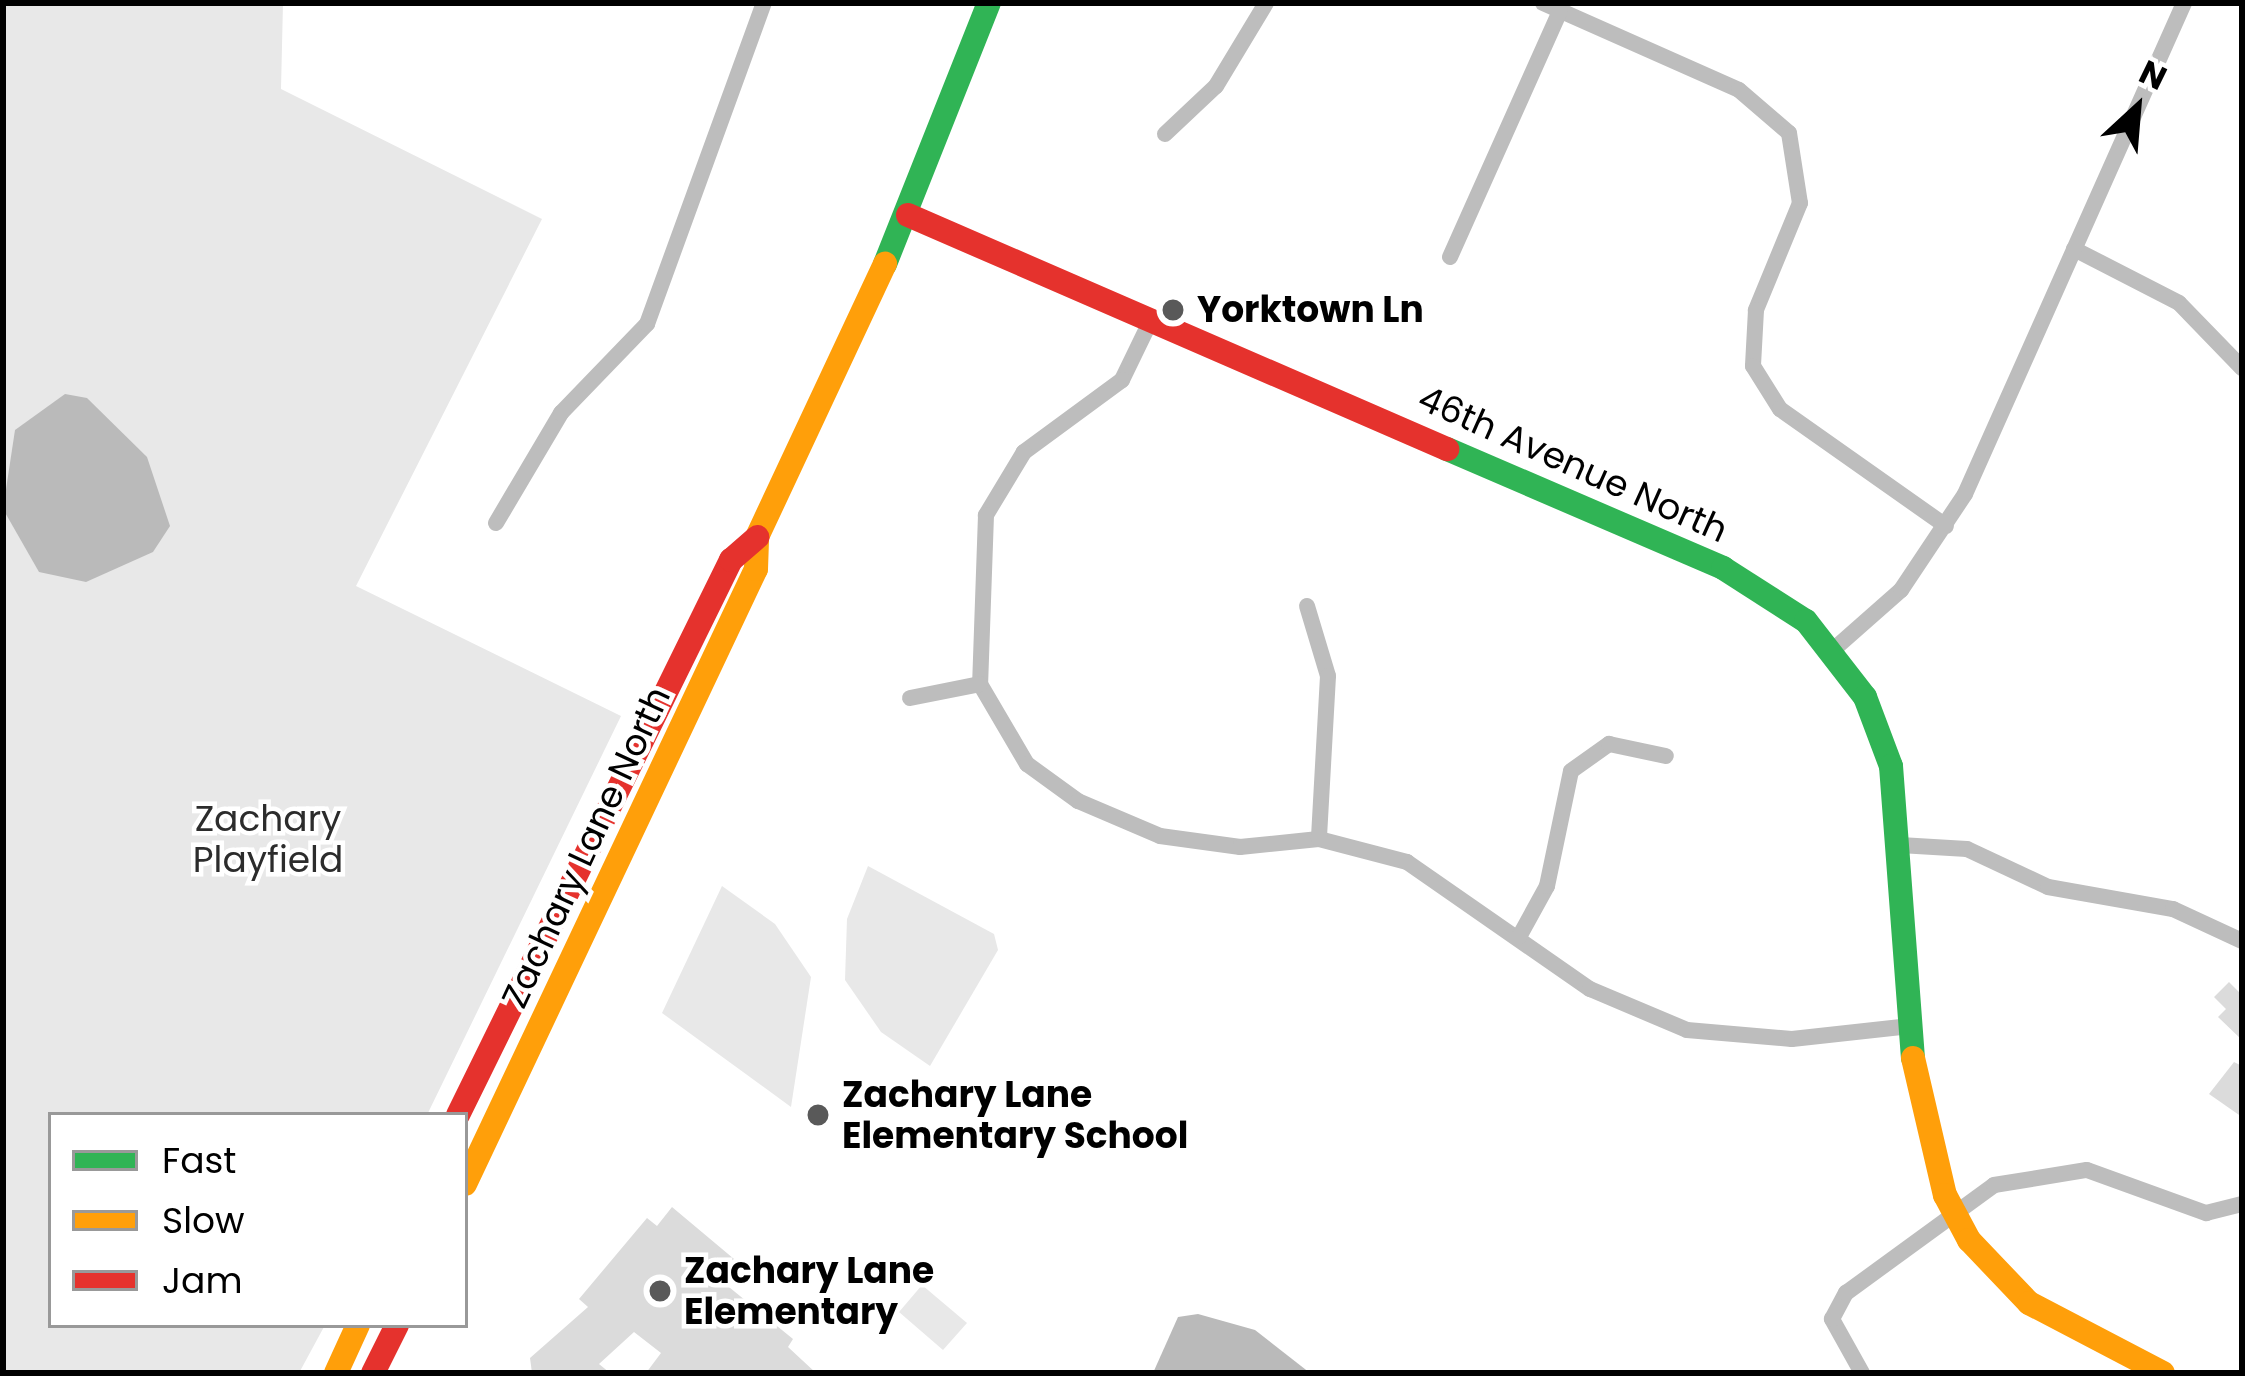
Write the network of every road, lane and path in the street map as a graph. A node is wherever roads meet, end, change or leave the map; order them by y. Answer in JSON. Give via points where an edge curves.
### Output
{"nodes":[{"id":1,"x":764,"y":3,"type":"edge"},
{"id":2,"x":989,"y":3,"type":"edge"},
{"id":3,"x":1266,"y":3,"type":"edge"},
{"id":4,"x":2184,"y":3,"type":"edge"},
{"id":5,"x":1552,"y":7,"type":"edge"},
{"id":6,"x":1165,"y":134,"type":"dead end"},
{"id":7,"x":908,"y":214,"type":"junction"},
{"id":8,"x":2074,"y":249,"type":"junction"},
{"id":9,"x":1450,"y":257,"type":"dead end"},
{"id":10,"x":1151,"y":320,"type":"junction"},
{"id":11,"x":2242,"y":368,"type":"edge"},
{"id":12,"x":496,"y":523,"type":"dead end"},
{"id":13,"x":1946,"y":526,"type":"junction"},
{"id":14,"x":757,"y":537,"type":"junction"},
{"id":15,"x":1307,"y":605,"type":"dead end"},
{"id":16,"x":1833,"y":650,"type":"junction"},
{"id":17,"x":980,"y":684,"type":"junction"},
{"id":18,"x":910,"y":698,"type":"dead end"},
{"id":19,"x":1666,"y":756,"type":"dead end"},
{"id":20,"x":1319,"y":839,"type":"junction"},
{"id":21,"x":1900,"y":845,"type":"junction"},
{"id":22,"x":1519,"y":938,"type":"junction"},
{"id":23,"x":2242,"y":940,"type":"edge"},
{"id":24,"x":1910,"y":1027,"type":"junction"},
{"id":25,"x":459,"y":1112,"type":"edge"},
{"id":26,"x":468,"y":1178,"type":"edge"},
{"id":27,"x":2242,"y":1204,"type":"edge"},
{"id":28,"x":1954,"y":1214,"type":"junction"},
{"id":29,"x":357,"y":1328,"type":"edge"},
{"id":30,"x":396,"y":1328,"type":"edge"},
{"id":31,"x":335,"y":1373,"type":"edge"},
{"id":32,"x":373,"y":1373,"type":"edge"},
{"id":33,"x":1862,"y":1373,"type":"edge"},
{"id":34,"x":2163,"y":1373,"type":"edge"}],
"edges":[{"from":1,"to":12,"type":"street","via":[[647,324],[561,412]]},
{"from":2,"to":7,"type":"street","name":"Zachary Lane North"},
{"from":3,"to":6,"type":"street","via":[[1216,86]]},
{"from":4,"to":8,"type":"street"},
{"from":5,"to":9,"type":"street"},
{"from":5,"to":13,"type":"street","via":[[1766,105],[1789,134],[1801,182],[1750,334],[1764,391]]},
{"from":7,"to":10,"type":"street","name":"46th Avenue North"},
{"from":7,"to":14,"type":"street","name":"Zachary Lane North"},
{"from":8,"to":11,"type":"street","via":[[2179,303]]},
{"from":8,"to":13,"type":"street"},
{"from":10,"to":16,"type":"street","name":"46th Avenue North","via":[[1723,568]]},
{"from":10,"to":17,"type":"street","via":[[1122,380],[1024,452],[994,498],[980,547]]},
{"from":13,"to":16,"type":"street","via":[[1901,590]]},
{"from":14,"to":25,"type":"street","name":"Zachary Lane North","via":[[731,560]]},
{"from":14,"to":26,"type":"street","name":"Zachary Lane North","via":[[756,569]]},
{"from":15,"to":20,"type":"street","via":[[1328,676]]},
{"from":16,"to":21,"type":"street","name":"46th Avenue North","via":[[1879,729]]},
{"from":17,"to":18,"type":"street"},
{"from":17,"to":20,"type":"street","via":[[1027,764],[1078,801],[1199,844]]},
{"from":19,"to":22,"type":"street","via":[[1609,744],[1571,771],[1547,886]]},
{"from":20,"to":22,"type":"street","via":[[1407,862]]},
{"from":21,"to":23,"type":"street","via":[[1967,849],[2048,887],[2173,909]]},
{"from":21,"to":24,"type":"street","name":"46th Avenue North"},
{"from":22,"to":24,"type":"street","via":[[1590,989],[1687,1030],[1792,1039]]},
{"from":24,"to":28,"type":"street","name":"46th Avenue North","via":[[1926,1143]]},
{"from":27,"to":28,"type":"street","via":[[2206,1213],[2056,1168],[1994,1185]]},
{"from":28,"to":33,"type":"street","via":[[1846,1292],[1832,1319]]},
{"from":28,"to":34,"type":"street","name":"46th Avenue North","via":[[2029,1303]]},
{"from":29,"to":31,"type":"street"},
{"from":30,"to":32,"type":"street"}]}
